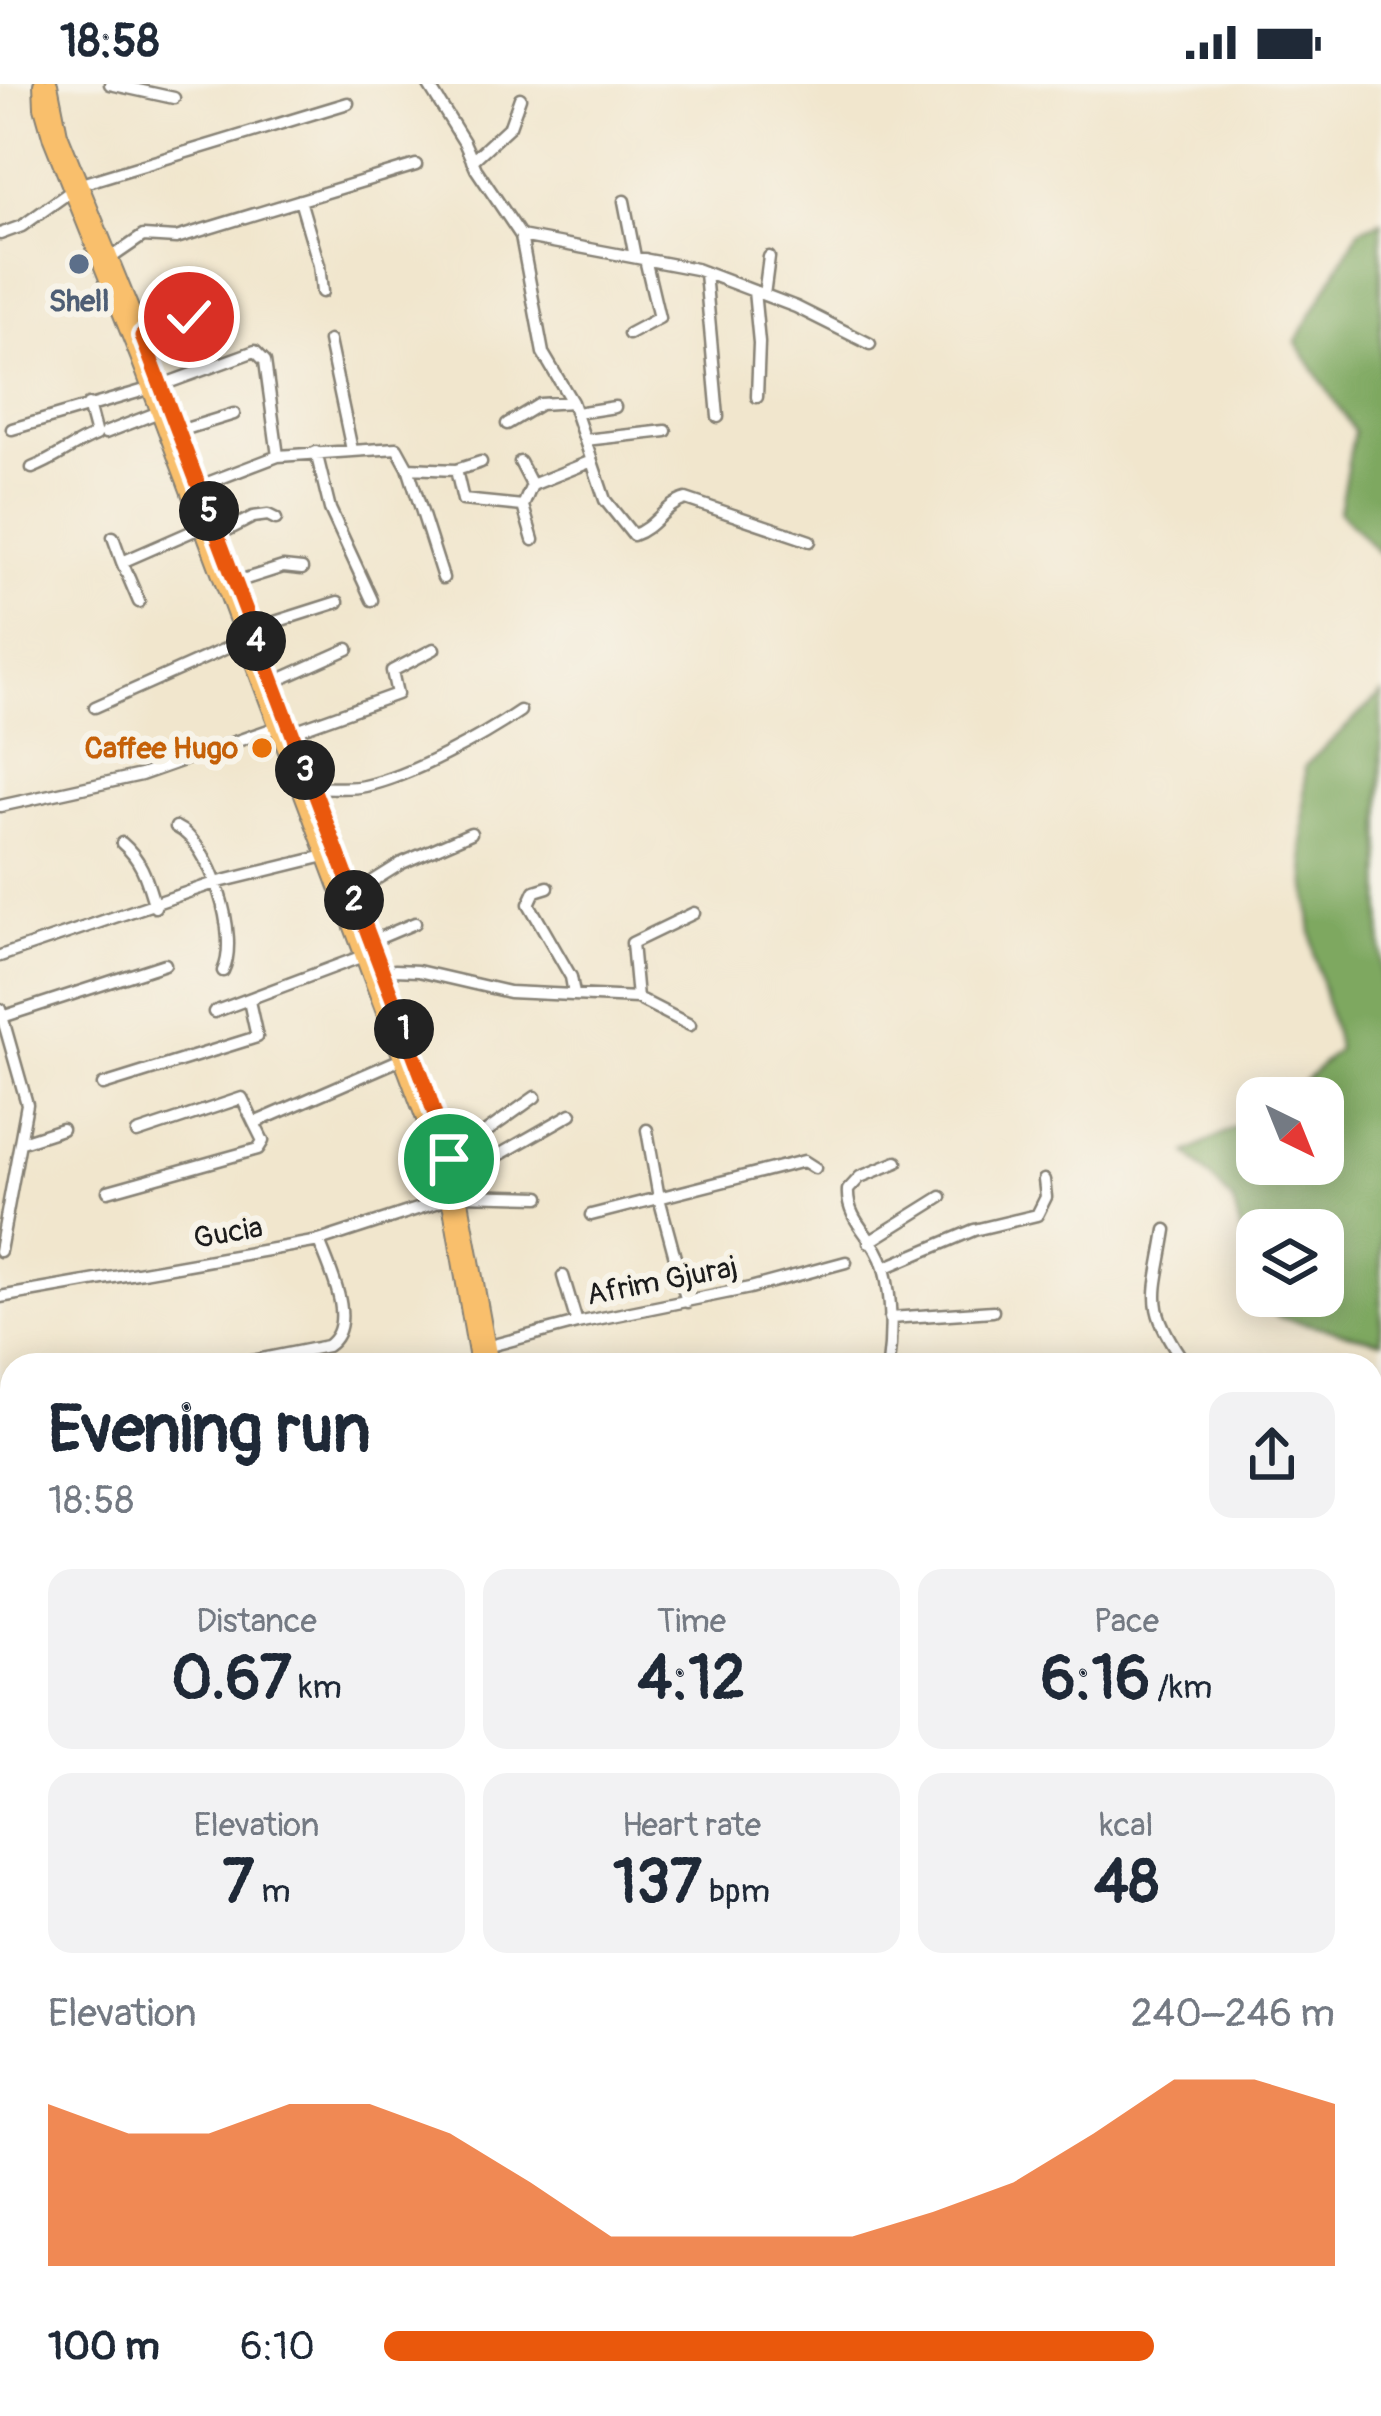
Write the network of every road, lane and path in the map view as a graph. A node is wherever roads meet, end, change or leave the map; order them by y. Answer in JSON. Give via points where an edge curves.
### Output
{"nodes":[{"id":1,"x":41,"y":84,"type":"edge"},
{"id":2,"x":50,"y":84,"type":"edge"},
{"id":3,"x":110,"y":84,"type":"edge"},
{"id":4,"x":428,"y":84,"type":"edge"},
{"id":5,"x":175,"y":98,"type":"dead end"},
{"id":6,"x":520,"y":98,"type":"dead end"},
{"id":7,"x":348,"y":103,"type":"dead end"},
{"id":8,"x":472,"y":161,"type":"junction"},
{"id":9,"x":416,"y":164,"type":"dead end"},
{"id":10,"x":77,"y":187,"type":"junction"},
{"id":11,"x":300,"y":200,"type":"junction"},
{"id":12,"x":624,"y":201,"type":"dead end"},
{"id":13,"x":0,"y":234,"type":"edge"},
{"id":14,"x":521,"y":236,"type":"junction"},
{"id":15,"x":770,"y":257,"type":"dead end"},
{"id":16,"x":640,"y":258,"type":"junction"},
{"id":17,"x":106,"y":261,"type":"junction"},
{"id":18,"x":705,"y":273,"type":"junction"},
{"id":19,"x":322,"y":292,"type":"dead end"},
{"id":20,"x":759,"y":293,"type":"junction"},
{"id":21,"x":189,"y":317,"type":"dead end"},
{"id":22,"x":629,"y":334,"type":"dead end"},
{"id":23,"x":142,"y":336,"type":"junction"},
{"id":24,"x":328,"y":341,"type":"dead end"},
{"id":25,"x":870,"y":344,"type":"dead end"},
{"id":26,"x":144,"y":355,"type":"junction"},
{"id":27,"x":156,"y":386,"type":"junction"},
{"id":28,"x":757,"y":397,"type":"dead end"},
{"id":29,"x":88,"y":405,"type":"junction"},
{"id":30,"x":615,"y":406,"type":"dead end"},
{"id":31,"x":574,"y":408,"type":"junction"},
{"id":32,"x":159,"y":412,"type":"junction"},
{"id":33,"x":234,"y":414,"type":"dead end"},
{"id":34,"x":718,"y":417,"type":"dead end"},
{"id":35,"x":507,"y":424,"type":"dead end"},
{"id":36,"x":12,"y":429,"type":"dead end"},
{"id":37,"x":179,"y":431,"type":"junction"},
{"id":38,"x":666,"y":431,"type":"dead end"},
{"id":39,"x":106,"y":433,"type":"dead end"},
{"id":40,"x":585,"y":440,"type":"junction"},
{"id":41,"x":352,"y":450,"type":"junction"},
{"id":42,"x":316,"y":452,"type":"junction"},
{"id":43,"x":278,"y":456,"type":"junction"},
{"id":44,"x":592,"y":461,"type":"junction"},
{"id":45,"x":481,"y":462,"type":"dead end"},
{"id":46,"x":520,"y":462,"type":"dead end"},
{"id":47,"x":32,"y":468,"type":"dead end"},
{"id":48,"x":408,"y":468,"type":"junction"},
{"id":49,"x":456,"y":470,"type":"junction"},
{"id":50,"x":532,"y":485,"type":"junction"},
{"id":51,"x":194,"y":488,"type":"junction"},
{"id":52,"x":524,"y":506,"type":"junction"},
{"id":53,"x":275,"y":519,"type":"dead end"},
{"id":54,"x":202,"y":527,"type":"junction"},
{"id":55,"x":218,"y":535,"type":"junction"},
{"id":56,"x":113,"y":537,"type":"dead end"},
{"id":57,"x":532,"y":540,"type":"dead end"},
{"id":58,"x":810,"y":541,"type":"dead end"},
{"id":59,"x":122,"y":562,"type":"junction"},
{"id":60,"x":302,"y":569,"type":"dead end"},
{"id":61,"x":443,"y":578,"type":"dead end"},
{"id":62,"x":236,"y":582,"type":"junction"},
{"id":63,"x":372,"y":600,"type":"dead end"},
{"id":64,"x":139,"y":602,"type":"dead end"},
{"id":65,"x":338,"y":602,"type":"dead end"},
{"id":66,"x":249,"y":638,"type":"junction"},
{"id":67,"x":347,"y":649,"type":"dead end"},
{"id":68,"x":434,"y":649,"type":"dead end"},
{"id":69,"x":272,"y":683,"type":"junction"},
{"id":70,"x":95,"y":707,"type":"dead end"},
{"id":71,"x":520,"y":711,"type":"dead end"},
{"id":72,"x":283,"y":731,"type":"junction"},
{"id":73,"x":306,"y":789,"type":"junction"},
{"id":74,"x":0,"y":806,"type":"edge"},
{"id":75,"x":176,"y":827,"type":"dead end"},
{"id":76,"x":470,"y":833,"type":"dead end"},
{"id":77,"x":122,"y":843,"type":"dead end"},
{"id":78,"x":331,"y":854,"type":"junction"},
{"id":79,"x":215,"y":883,"type":"junction"},
{"id":80,"x":548,"y":887,"type":"dead end"},
{"id":81,"x":347,"y":896,"type":"junction"},
{"id":82,"x":155,"y":907,"type":"junction"},
{"id":83,"x":694,"y":913,"type":"dead end"},
{"id":84,"x":415,"y":923,"type":"dead end"},
{"id":85,"x":367,"y":949,"type":"junction"},
{"id":86,"x":0,"y":956,"type":"edge"},
{"id":87,"x":165,"y":964,"type":"dead end"},
{"id":88,"x":223,"y":971,"type":"dead end"},
{"id":89,"x":377,"y":976,"type":"junction"},
{"id":90,"x":574,"y":994,"type":"junction"},
{"id":91,"x":637,"y":998,"type":"junction"},
{"id":92,"x":249,"y":1001,"type":"junction"},
{"id":93,"x":214,"y":1012,"type":"dead end"},
{"id":94,"x":1,"y":1013,"type":"edge"},
{"id":95,"x":690,"y":1025,"type":"dead end"},
{"id":96,"x":407,"y":1056,"type":"junction"},
{"id":97,"x":103,"y":1085,"type":"dead end"},
{"id":98,"x":535,"y":1097,"type":"dead end"},
{"id":99,"x":572,"y":1114,"type":"dead end"},
{"id":100,"x":254,"y":1123,"type":"junction"},
{"id":101,"x":62,"y":1129,"type":"dead end"},
{"id":102,"x":647,"y":1130,"type":"dead end"},
{"id":103,"x":136,"y":1133,"type":"dead end"},
{"id":104,"x":22,"y":1142,"type":"junction"},
{"id":105,"x":443,"y":1162,"type":"junction"},
{"id":106,"x":897,"y":1162,"type":"dead end"},
{"id":107,"x":815,"y":1168,"type":"dead end"},
{"id":108,"x":1044,"y":1180,"type":"dead end"},
{"id":109,"x":108,"y":1191,"type":"dead end"},
{"id":110,"x":454,"y":1191,"type":"junction"},
{"id":111,"x":540,"y":1197,"type":"dead end"},
{"id":112,"x":941,"y":1197,"type":"dead end"},
{"id":113,"x":659,"y":1198,"type":"junction"},
{"id":114,"x":591,"y":1215,"type":"dead end"},
{"id":115,"x":1166,"y":1231,"type":"dead end"},
{"id":116,"x":319,"y":1241,"type":"junction"},
{"id":117,"x":869,"y":1242,"type":"junction"},
{"id":118,"x":0,"y":1251,"type":"edge"},
{"id":119,"x":846,"y":1262,"type":"dead end"},
{"id":120,"x":884,"y":1268,"type":"junction"},
{"id":121,"x":563,"y":1276,"type":"dead end"},
{"id":122,"x":0,"y":1297,"type":"edge"},
{"id":123,"x":687,"y":1302,"type":"junction"},
{"id":124,"x":993,"y":1311,"type":"dead end"},
{"id":125,"x":890,"y":1318,"type":"junction"},
{"id":126,"x":577,"y":1323,"type":"junction"},
{"id":127,"x":292,"y":1353,"type":"edge"},
{"id":128,"x":480,"y":1353,"type":"edge"},
{"id":129,"x":889,"y":1353,"type":"edge"},
{"id":130,"x":1178,"y":1353,"type":"edge"}],
"edges":[{"from":1,"to":10,"type":"main road","via":[[51,139]]},
{"from":2,"to":10,"type":"main road"},
{"from":3,"to":5,"type":"street"},
{"from":4,"to":8,"type":"street"},
{"from":6,"to":8,"type":"street","via":[[509,126]]},
{"from":7,"to":10,"type":"street"},
{"from":8,"to":14,"type":"street"},
{"from":9,"to":11,"type":"street"},
{"from":10,"to":13,"type":"street"},
{"from":10,"to":17,"type":"main road"},
{"from":11,"to":17,"type":"street","via":[[176,238],[142,236]]},
{"from":11,"to":19,"type":"street"},
{"from":12,"to":16,"type":"street"},
{"from":14,"to":16,"type":"street"},
{"from":14,"to":31,"type":"street","via":[[542,353]]},
{"from":15,"to":20,"type":"street"},
{"from":16,"to":18,"type":"street"},
{"from":16,"to":22,"type":"street","via":[[659,318]]},
{"from":17,"to":23,"type":"main road"},
{"from":17,"to":26,"type":"main road"},
{"from":18,"to":20,"type":"street"},
{"from":18,"to":34,"type":"street"},
{"from":20,"to":25,"type":"street"},
{"from":20,"to":28,"type":"street"},
{"from":21,"to":23,"type":"street"},
{"from":23,"to":26,"type":"main road"},
{"from":24,"to":41,"type":"street"},
{"from":26,"to":27,"type":"main road"},
{"from":27,"to":29,"type":"street"},
{"from":27,"to":32,"type":"main road"},
{"from":27,"to":37,"type":"main road"},
{"from":27,"to":43,"type":"street","via":[[255,351],[266,361]]},
{"from":29,"to":36,"type":"street"},
{"from":29,"to":47,"type":"street","via":[[96,435]]},
{"from":30,"to":31,"type":"street"},
{"from":31,"to":35,"type":"street","via":[[540,404]]},
{"from":31,"to":40,"type":"street"},
{"from":32,"to":39,"type":"street"},
{"from":32,"to":51,"type":"main road"},
{"from":33,"to":37,"type":"street"},
{"from":37,"to":51,"type":"main road"},
{"from":38,"to":40,"type":"street"},
{"from":40,"to":44,"type":"street"},
{"from":41,"to":42,"type":"street"},
{"from":41,"to":48,"type":"street","via":[[397,448]]},
{"from":42,"to":43,"type":"street"},
{"from":42,"to":63,"type":"street","via":[[330,508]]},
{"from":43,"to":51,"type":"street"},
{"from":44,"to":50,"type":"street"},
{"from":44,"to":58,"type":"street","via":[[605,500],[633,536],[686,499]]},
{"from":45,"to":49,"type":"street"},
{"from":46,"to":50,"type":"street"},
{"from":48,"to":49,"type":"street"},
{"from":48,"to":61,"type":"street"},
{"from":49,"to":52,"type":"street","via":[[463,500]]},
{"from":50,"to":52,"type":"street"},
{"from":51,"to":54,"type":"main road"},
{"from":51,"to":55,"type":"main road"},
{"from":52,"to":57,"type":"street"},
{"from":53,"to":55,"type":"street","via":[[253,517]]},
{"from":54,"to":59,"type":"street"},
{"from":54,"to":66,"type":"main road"},
{"from":55,"to":62,"type":"main road"},
{"from":56,"to":59,"type":"street"},
{"from":59,"to":64,"type":"street"},
{"from":60,"to":62,"type":"street"},
{"from":62,"to":66,"type":"main road"},
{"from":65,"to":66,"type":"street"},
{"from":66,"to":69,"type":"main road"},
{"from":66,"to":70,"type":"street"},
{"from":66,"to":72,"type":"main road"},
{"from":67,"to":69,"type":"street"},
{"from":68,"to":72,"type":"street","via":[[392,671],[397,694]]},
{"from":69,"to":72,"type":"main road"},
{"from":71,"to":73,"type":"street","via":[[409,771],[360,787]]},
{"from":72,"to":73,"type":"main road"},
{"from":72,"to":74,"type":"street"},
{"from":73,"to":78,"type":"main road"},
{"from":75,"to":79,"type":"street","via":[[200,850]]},
{"from":76,"to":81,"type":"street"},
{"from":77,"to":82,"type":"street","via":[[144,869]]},
{"from":78,"to":79,"type":"street"},
{"from":78,"to":81,"type":"main road"},
{"from":79,"to":82,"type":"street"},
{"from":79,"to":88,"type":"street","via":[[230,946]]},
{"from":80,"to":90,"type":"street","via":[[529,904]]},
{"from":81,"to":85,"type":"main road"},
{"from":82,"to":86,"type":"street"},
{"from":83,"to":91,"type":"street","via":[[632,943]]},
{"from":84,"to":85,"type":"street"},
{"from":85,"to":89,"type":"main road"},
{"from":85,"to":92,"type":"street"},
{"from":87,"to":94,"type":"street"},
{"from":89,"to":90,"type":"street","via":[[418,971],[509,992]]},
{"from":89,"to":96,"type":"main road"},
{"from":90,"to":91,"type":"street"},
{"from":91,"to":95,"type":"street"},
{"from":92,"to":93,"type":"street"},
{"from":92,"to":97,"type":"street","via":[[257,1036]]},
{"from":94,"to":104,"type":"street","via":[[26,1093]]},
{"from":96,"to":100,"type":"street"},
{"from":96,"to":105,"type":"main road"},
{"from":98,"to":105,"type":"street"},
{"from":99,"to":110,"type":"street"},
{"from":100,"to":103,"type":"street","via":[[242,1097]]},
{"from":100,"to":109,"type":"street","via":[[263,1141],[258,1149]]},
{"from":101,"to":104,"type":"street"},
{"from":102,"to":113,"type":"street"},
{"from":104,"to":118,"type":"street"},
{"from":105,"to":110,"type":"main road"},
{"from":106,"to":117,"type":"street","via":[[848,1190],[849,1212]]},
{"from":107,"to":113,"type":"street","via":[[804,1161]]},
{"from":108,"to":120,"type":"street","via":[[1037,1215],[974,1230]]},
{"from":110,"to":111,"type":"street"},
{"from":110,"to":116,"type":"street","name":"Gucia"},
{"from":110,"to":128,"type":"main road"},
{"from":112,"to":117,"type":"street"},
{"from":113,"to":114,"type":"street"},
{"from":113,"to":123,"type":"street"},
{"from":115,"to":130,"type":"street","via":[[1154,1303]]},
{"from":116,"to":122,"type":"street","name":"Gucia"},
{"from":116,"to":127,"type":"street","via":[[341,1328],[327,1346]]},
{"from":117,"to":120,"type":"street"},
{"from":119,"to":123,"type":"street","name":"Afrim Gjuraj"},
{"from":120,"to":125,"type":"street"},
{"from":121,"to":126,"type":"street"},
{"from":123,"to":126,"type":"street","name":"Afrim Gjuraj"},
{"from":124,"to":125,"type":"street"},
{"from":125,"to":129,"type":"street"},
{"from":126,"to":128,"type":"street","name":"Afrim Gjuraj"}]}
